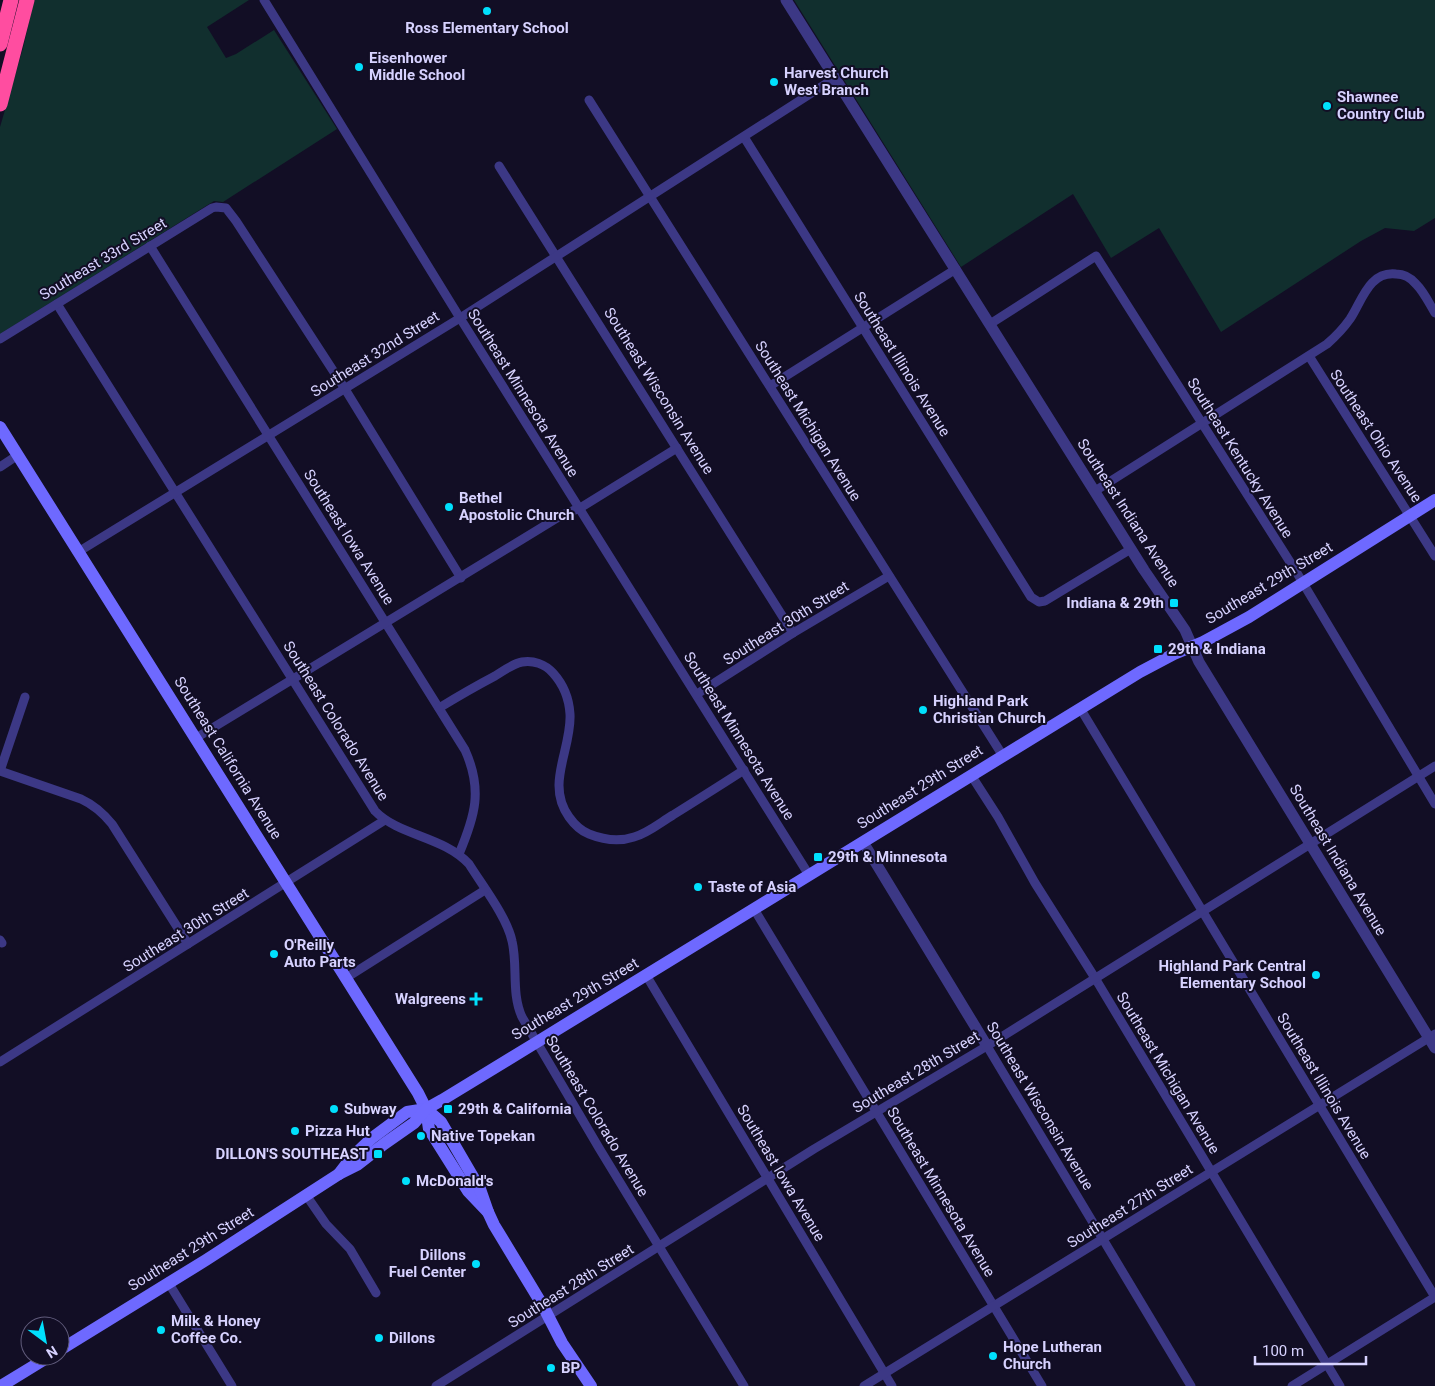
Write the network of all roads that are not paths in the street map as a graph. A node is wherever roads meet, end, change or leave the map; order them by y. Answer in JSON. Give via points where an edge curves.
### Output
{"nodes":[{"id":1,"x":11,"y":0,"type":"edge"},
{"id":2,"x":27,"y":0,"type":"edge"},
{"id":3,"x":264,"y":0,"type":"edge"},
{"id":4,"x":786,"y":0,"type":"edge"},
{"id":5,"x":0,"y":44,"type":"edge"},
{"id":6,"x":835,"y":78,"type":"junction"},
{"id":7,"x":589,"y":100,"type":"dead end"},
{"id":8,"x":0,"y":104,"type":"edge"},
{"id":9,"x":744,"y":137,"type":"junction"},
{"id":10,"x":499,"y":166,"type":"dead end"},
{"id":11,"x":650,"y":197,"type":"junction"},
{"id":12,"x":150,"y":246,"type":"junction"},
{"id":13,"x":556,"y":256,"type":"junction"},
{"id":14,"x":956,"y":269,"type":"junction"},
{"id":15,"x":56,"y":304,"type":"junction"},
{"id":16,"x":1435,"y":313,"type":"edge"},
{"id":17,"x":460,"y":318,"type":"junction"},
{"id":18,"x":990,"y":324,"type":"junction"},
{"id":19,"x":863,"y":328,"type":"junction"},
{"id":20,"x":0,"y":339,"type":"edge"},
{"id":21,"x":1309,"y":356,"type":"junction"},
{"id":22,"x":770,"y":386,"type":"junction"},
{"id":23,"x":345,"y":389,"type":"junction"},
{"id":24,"x":1202,"y":424,"type":"junction"},
{"id":25,"x":0,"y":426,"type":"edge"},
{"id":26,"x":270,"y":436,"type":"junction"},
{"id":27,"x":677,"y":448,"type":"junction"},
{"id":28,"x":18,"y":455,"type":"junction"},
{"id":29,"x":0,"y":467,"type":"edge"},
{"id":30,"x":1095,"y":491,"type":"junction"},
{"id":31,"x":176,"y":493,"type":"junction"},
{"id":32,"x":1435,"y":500,"type":"edge"},
{"id":33,"x":580,"y":508,"type":"junction"},
{"id":34,"x":1411,"y":515,"type":"junction"},
{"id":35,"x":1131,"y":549,"type":"junction"},
{"id":36,"x":78,"y":552,"type":"junction"},
{"id":37,"x":1435,"y":556,"type":"edge"},
{"id":38,"x":889,"y":576,"type":"junction"},
{"id":39,"x":461,"y":578,"type":"junction"},
{"id":40,"x":1302,"y":583,"type":"junction"},
{"id":41,"x":386,"y":623,"type":"junction"},
{"id":42,"x":793,"y":633,"type":"junction"},
{"id":43,"x":1192,"y":646,"type":"junction"},
{"id":44,"x":293,"y":680,"type":"junction"},
{"id":45,"x":697,"y":694,"type":"junction"},
{"id":46,"x":25,"y":697,"type":"dead end"},
{"id":47,"x":439,"y":708,"type":"junction"},
{"id":48,"x":1080,"y":708,"type":"junction"},
{"id":49,"x":196,"y":738,"type":"junction"},
{"id":50,"x":1003,"y":756,"type":"junction"},
{"id":51,"x":1435,"y":766,"type":"edge"},
{"id":52,"x":744,"y":770,"type":"junction"},
{"id":53,"x":0,"y":771,"type":"edge"},
{"id":54,"x":971,"y":775,"type":"junction"},
{"id":55,"x":1418,"y":776,"type":"junction"},
{"id":56,"x":1435,"y":804,"type":"edge"},
{"id":57,"x":386,"y":820,"type":"junction"},
{"id":58,"x":863,"y":842,"type":"junction"},
{"id":59,"x":1310,"y":843,"type":"junction"},
{"id":60,"x":458,"y":854,"type":"junction"},
{"id":61,"x":809,"y":875,"type":"junction"},
{"id":62,"x":286,"y":882,"type":"junction"},
{"id":63,"x":485,"y":890,"type":"junction"},
{"id":64,"x":754,"y":909,"type":"junction"},
{"id":65,"x":1202,"y":911,"type":"junction"},
{"id":66,"x":188,"y":944,"type":"junction"},
{"id":67,"x":646,"y":975,"type":"junction"},
{"id":68,"x":346,"y":978,"type":"junction"},
{"id":69,"x":1095,"y":978,"type":"junction"},
{"id":70,"x":1433,"y":1040,"type":"edge"},
{"id":71,"x":537,"y":1042,"type":"junction"},
{"id":72,"x":987,"y":1046,"type":"junction"},
{"id":73,"x":0,"y":1062,"type":"edge"},
{"id":74,"x":1320,"y":1105,"type":"junction"},
{"id":75,"x":426,"y":1109,"type":"junction"},
{"id":76,"x":876,"y":1112,"type":"junction"},
{"id":77,"x":1211,"y":1173,"type":"junction"},
{"id":78,"x":769,"y":1178,"type":"junction"},
{"id":79,"x":306,"y":1195,"type":"junction"},
{"id":80,"x":1103,"y":1239,"type":"junction"},
{"id":81,"x":659,"y":1246,"type":"junction"},
{"id":82,"x":168,"y":1282,"type":"junction"},
{"id":83,"x":376,"y":1293,"type":"dead end"},
{"id":84,"x":1435,"y":1297,"type":"edge"},
{"id":85,"x":994,"y":1306,"type":"junction"},
{"id":86,"x":548,"y":1317,"type":"junction"},
{"id":87,"x":70,"y":1344,"type":"edge"},
{"id":88,"x":1327,"y":1365,"type":"junction"},
{"id":89,"x":34,"y":1366,"type":"edge"},
{"id":90,"x":884,"y":1374,"type":"junction"},
{"id":91,"x":1,"y":1386,"type":"edge"},
{"id":92,"x":232,"y":1386,"type":"edge"},
{"id":93,"x":436,"y":1386,"type":"edge"},
{"id":94,"x":591,"y":1386,"type":"edge"},
{"id":95,"x":744,"y":1386,"type":"edge"},
{"id":96,"x":864,"y":1386,"type":"edge"},
{"id":97,"x":892,"y":1386,"type":"edge"},
{"id":98,"x":1042,"y":1386,"type":"edge"},
{"id":99,"x":1191,"y":1386,"type":"edge"},
{"id":100,"x":1292,"y":1386,"type":"edge"},
{"id":101,"x":1340,"y":1386,"type":"edge"}],
"edges":[{"from":1,"to":5,"type":"highway"},
{"from":2,"to":8,"type":"highway"},
{"from":3,"to":17,"type":"street","name":"Southeast Minnesota Avenue"},
{"from":4,"to":6,"type":"street","name":"Southeast Indiana Avenue"},
{"from":6,"to":9,"type":"street","name":"Southeast 32nd Street"},
{"from":6,"to":14,"type":"street","name":"Southeast Indiana Avenue"},
{"from":7,"to":11,"type":"street","name":"Southeast Michigan Avenue"},
{"from":9,"to":11,"type":"street","name":"Southeast 32nd Street"},
{"from":9,"to":19,"type":"street","name":"Southeast Illinois Avenue"},
{"from":10,"to":13,"type":"street","name":"Southeast Wisconsin Avenue"},
{"from":11,"to":13,"type":"street","name":"Southeast 32nd Street"},
{"from":11,"to":22,"type":"street","name":"Southeast Michigan Avenue"},
{"from":12,"to":15,"type":"street","name":"Southeast 33rd Street"},
{"from":12,"to":23,"type":"street","name":"Southeast 33rd Street","via":[[212,208],[222,207],[230,212]]},
{"from":12,"to":26,"type":"street","name":"Southeast Iowa Avenue"},
{"from":13,"to":17,"type":"street","name":"Southeast 32nd Street"},
{"from":13,"to":27,"type":"street","name":"Southeast Wisconsin Avenue"},
{"from":14,"to":18,"type":"street","name":"Southeast Indiana Avenue"},
{"from":14,"to":19,"type":"street"},
{"from":15,"to":20,"type":"street","name":"Southeast 33rd Street"},
{"from":15,"to":31,"type":"street","name":"Southeast Colorado Avenue"},
{"from":16,"to":21,"type":"street","via":[[1416,283],[1406,276],[1382,276],[1374,280],[1338,334]]},
{"from":17,"to":23,"type":"street","name":"Southeast 32nd Street"},
{"from":17,"to":33,"type":"street","name":"Southeast Minnesota Avenue"},
{"from":18,"to":24,"type":"street","name":"Southeast Kentucky Avenue","via":[[1096,256]]},
{"from":18,"to":30,"type":"street","name":"Southeast Indiana Avenue"},
{"from":19,"to":22,"type":"street"},
{"from":19,"to":35,"type":"street","name":"Southeast Illinois Avenue","via":[[1031,597],[1039,602],[1053,597]]},
{"from":21,"to":24,"type":"street"},
{"from":21,"to":34,"type":"street","name":"Southeast Ohio Avenue"},
{"from":22,"to":38,"type":"street","name":"Southeast Michigan Avenue"},
{"from":23,"to":26,"type":"street","name":"Southeast 32nd Street"},
{"from":23,"to":39,"type":"street"},
{"from":24,"to":30,"type":"street"},
{"from":24,"to":40,"type":"street","name":"Southeast Kentucky Avenue"},
{"from":25,"to":28,"type":"main road","name":"Southeast California Avenue"},
{"from":26,"to":31,"type":"street","name":"Southeast 32nd Street"},
{"from":26,"to":41,"type":"street","name":"Southeast Iowa Avenue"},
{"from":27,"to":33,"type":"street"},
{"from":27,"to":42,"type":"street","name":"Southeast Wisconsin Avenue"},
{"from":28,"to":29,"type":"street"},
{"from":28,"to":36,"type":"main road","name":"Southeast California Avenue"},
{"from":30,"to":35,"type":"street","name":"Southeast Indiana Avenue"},
{"from":31,"to":36,"type":"street","name":"Southeast 32nd Street"},
{"from":31,"to":44,"type":"street","name":"Southeast Colorado Avenue"},
{"from":32,"to":34,"type":"main road","name":"Southeast 29th Street"},
{"from":33,"to":39,"type":"street","via":[[562,515]]},
{"from":33,"to":45,"type":"street","name":"Southeast Minnesota Avenue"},
{"from":34,"to":37,"type":"street","name":"Southeast Ohio Avenue"},
{"from":34,"to":40,"type":"main road","name":"Southeast 29th Street"},
{"from":35,"to":43,"type":"street","name":"Southeast Indiana Avenue","via":[[1185,630]]},
{"from":36,"to":49,"type":"main road","name":"Southeast California Avenue"},
{"from":38,"to":42,"type":"street","name":"Southeast 30th Street"},
{"from":38,"to":50,"type":"street","name":"Southeast Michigan Avenue"},
{"from":39,"to":41,"type":"street"},
{"from":40,"to":43,"type":"main road","name":"Southeast 29th Street","via":[[1249,617]]},
{"from":40,"to":55,"type":"street","name":"Southeast Kentucky Avenue"},
{"from":41,"to":44,"type":"street"},
{"from":41,"to":47,"type":"street","name":"Southeast Iowa Avenue"},
{"from":42,"to":45,"type":"street","name":"Southeast 30th Street"},
{"from":43,"to":48,"type":"main road","name":"Southeast 29th Street"},
{"from":43,"to":59,"type":"street","name":"Southeast Indiana Avenue"},
{"from":44,"to":49,"type":"street"},
{"from":44,"to":57,"type":"street","name":"Southeast Colorado Avenue","via":[[375,811]]},
{"from":45,"to":52,"type":"street","name":"Southeast Minnesota Avenue"},
{"from":46,"to":53,"type":"street"},
{"from":47,"to":52,"type":"street","via":[[518,663],[532,662],[548,668],[564,689],[570,710],[570,726],[559,776],[562,802],[578,827],[605,839],[626,839],[646,832]]},
{"from":47,"to":60,"type":"street","name":"Southeast Iowa Avenue","via":[[465,750],[476,787],[474,813]]},
{"from":48,"to":50,"type":"main road","name":"Southeast 29th Street"},
{"from":48,"to":65,"type":"street","name":"Southeast Illinois Avenue"},
{"from":49,"to":62,"type":"main road","name":"Southeast California Avenue"},
{"from":50,"to":54,"type":"main road","name":"Southeast 29th Street"},
{"from":51,"to":55,"type":"street","name":"Southeast 28th Street"},
{"from":52,"to":61,"type":"street","name":"Southeast Minnesota Avenue"},
{"from":53,"to":66,"type":"street","via":[[81,799],[105,815]]},
{"from":54,"to":58,"type":"main road","name":"Southeast 29th Street"},
{"from":54,"to":69,"type":"street","name":"Southeast Michigan Avenue"},
{"from":55,"to":56,"type":"street","name":"Southeast Kentucky Avenue"},
{"from":55,"to":59,"type":"street","name":"Southeast 28th Street"},
{"from":57,"to":60,"type":"street","name":"Southeast Colorado Avenue"},
{"from":57,"to":62,"type":"street","name":"Southeast 30th Street"},
{"from":58,"to":61,"type":"main road","name":"Southeast 29th Street"},
{"from":58,"to":72,"type":"street","name":"Southeast Wisconsin Avenue"},
{"from":59,"to":65,"type":"street","name":"Southeast 28th Street"},
{"from":59,"to":70,"type":"street","name":"Southeast Indiana Avenue"},
{"from":60,"to":63,"type":"street","name":"Southeast Colorado Avenue"},
{"from":61,"to":64,"type":"main road","name":"Southeast 29th Street"},
{"from":62,"to":66,"type":"street","name":"Southeast 30th Street"},
{"from":62,"to":68,"type":"main road","name":"Southeast California Avenue"},
{"from":63,"to":68,"type":"street"},
{"from":63,"to":71,"type":"street","name":"Southeast Colorado Avenue","via":[[509,929],[514,948],[518,1006]]},
{"from":64,"to":67,"type":"main road","name":"Southeast 29th Street"},
{"from":64,"to":76,"type":"street","name":"Southeast Minnesota Avenue"},
{"from":65,"to":69,"type":"street","name":"Southeast 28th Street"},
{"from":65,"to":74,"type":"street","name":"Southeast Illinois Avenue"},
{"from":66,"to":73,"type":"street","name":"Southeast 30th Street"},
{"from":67,"to":71,"type":"main road","name":"Southeast 29th Street"},
{"from":67,"to":78,"type":"street","name":"Southeast Iowa Avenue"},
{"from":68,"to":75,"type":"main road","name":"Southeast California Avenue"},
{"from":69,"to":72,"type":"street","name":"Southeast 28th Street"},
{"from":69,"to":77,"type":"street","name":"Southeast Michigan Avenue"},
{"from":70,"to":74,"type":"street","name":"Southeast 27th Street"},
{"from":71,"to":75,"type":"main road","name":"Southeast 29th Street"},
{"from":71,"to":81,"type":"street","name":"Southeast Colorado Avenue"},
{"from":72,"to":76,"type":"street","name":"Southeast 28th Street"},
{"from":72,"to":80,"type":"street","name":"Southeast Wisconsin Avenue"},
{"from":74,"to":77,"type":"street","name":"Southeast 27th Street"},
{"from":74,"to":84,"type":"street","name":"Southeast Illinois Avenue"},
{"from":75,"to":79,"type":"main road","name":"Southeast 29th Street","via":[[407,1112],[383,1129],[352,1157],[339,1174]]},
{"from":75,"to":86,"type":"main road","name":"Southeast California Avenue","via":[[429,1129],[468,1192],[488,1212]]},
{"from":76,"to":78,"type":"street","name":"Southeast 28th Street"},
{"from":76,"to":85,"type":"street","name":"Southeast Minnesota Avenue"},
{"from":77,"to":80,"type":"street","name":"Southeast 27th Street"},
{"from":77,"to":88,"type":"street","name":"Southeast Michigan Avenue"},
{"from":78,"to":81,"type":"street","name":"Southeast 28th Street"},
{"from":78,"to":90,"type":"street","name":"Southeast Iowa Avenue"},
{"from":79,"to":82,"type":"main road","name":"Southeast 29th Street"},
{"from":79,"to":83,"type":"street","via":[[326,1224],[350,1249]]},
{"from":80,"to":85,"type":"street","name":"Southeast 27th Street"},
{"from":80,"to":99,"type":"street","name":"Southeast Wisconsin Avenue"},
{"from":81,"to":86,"type":"street","name":"Southeast 28th Street"},
{"from":81,"to":95,"type":"street","name":"Southeast Colorado Avenue"},
{"from":82,"to":87,"type":"main road","name":"Southeast 29th Street"},
{"from":82,"to":92,"type":"street"},
{"from":84,"to":88,"type":"street"},
{"from":85,"to":90,"type":"street","name":"Southeast 27th Street"},
{"from":85,"to":98,"type":"street","name":"Southeast Minnesota Avenue"},
{"from":86,"to":93,"type":"street","name":"Southeast 28th Street"},
{"from":86,"to":94,"type":"main road","name":"Southeast California Avenue"},
{"from":88,"to":100,"type":"street"},
{"from":88,"to":101,"type":"street","name":"Southeast Michigan Avenue"},
{"from":89,"to":91,"type":"main road"},
{"from":90,"to":96,"type":"street","name":"Southeast 27th Street"},
{"from":90,"to":97,"type":"street","name":"Southeast Iowa Avenue"}]}
